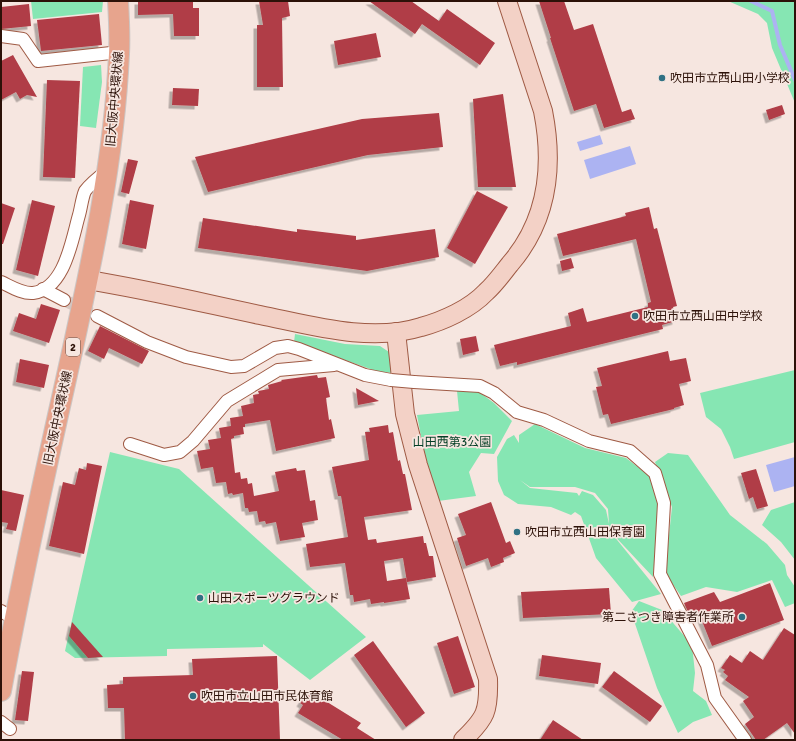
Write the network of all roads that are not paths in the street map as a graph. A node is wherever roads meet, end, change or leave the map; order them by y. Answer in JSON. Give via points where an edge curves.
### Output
{"nodes":[{"id":1,"x":118,"y":1,"type":"edge"},
{"id":2,"x":507,"y":1,"type":"edge"},
{"id":3,"x":1,"y":36,"type":"edge"},
{"id":4,"x":120,"y":52,"type":"junction"},
{"id":5,"x":108,"y":170,"type":"junction"},
{"id":6,"x":88,"y":280,"type":"junction"},
{"id":7,"x":1,"y":282,"type":"edge"},
{"id":8,"x":43,"y":290,"type":"junction"},
{"id":9,"x":64,"y":300,"type":"tunnel mouth"},
{"id":10,"x":97,"y":316,"type":"tunnel mouth"},
{"id":11,"x":396,"y":332,"type":"junction"},
{"id":12,"x":338,"y":365,"type":"junction"},
{"id":13,"x":130,"y":444,"type":"dead end"},
{"id":14,"x":8,"y":615,"type":"edge"},
{"id":15,"x":1,"y":690,"type":"edge"},
{"id":16,"x":463,"y":740,"type":"edge"},
{"id":17,"x":745,"y":740,"type":"edge"}],
"edges":[{"from":1,"to":4,"type":"main road","name":"旧大阪中央環状線","number":"2"},
{"from":2,"to":11,"type":"street","via":[[546,127],[550,159],[539,216],[524,246],[485,294],[458,312],[422,327]]},
{"from":3,"to":4,"type":"street","via":[[23,39],[38,61]]},
{"from":4,"to":5,"type":"main road","name":"旧大阪中央環状線","number":"2"},
{"from":5,"to":6,"type":"main road","name":"旧大阪中央環状線","number":"2"},
{"from":5,"to":8,"type":"street","via":[[85,192],[66,261],[56,279]]},
{"from":6,"to":11,"type":"street","via":[[340,331]]},
{"from":6,"to":14,"type":"main road","name":"旧大阪中央環状線","number":"2"},
{"from":7,"to":8,"type":"street","via":[[32,293]]},
{"from":8,"to":9,"type":"street"},
{"from":10,"to":12,"type":"street","via":[[147,342],[186,357],[231,367],[244,366],[275,348],[288,346]]},
{"from":11,"to":16,"type":"street","via":[[406,414],[418,465],[488,679],[489,703],[479,724]]},
{"from":12,"to":13,"type":"street","via":[[278,370],[227,401],[194,441],[180,452],[164,455]]},
{"from":12,"to":17,"type":"street","bridge":true,"via":[[365,375],[391,380],[480,386],[494,393],[517,412],[544,420],[589,441],[630,451],[655,473],[664,503],[660,574],[707,665],[715,698]]},
{"from":14,"to":15,"type":"main road","name":"旧大阪中央環状線","number":"2"}]}
